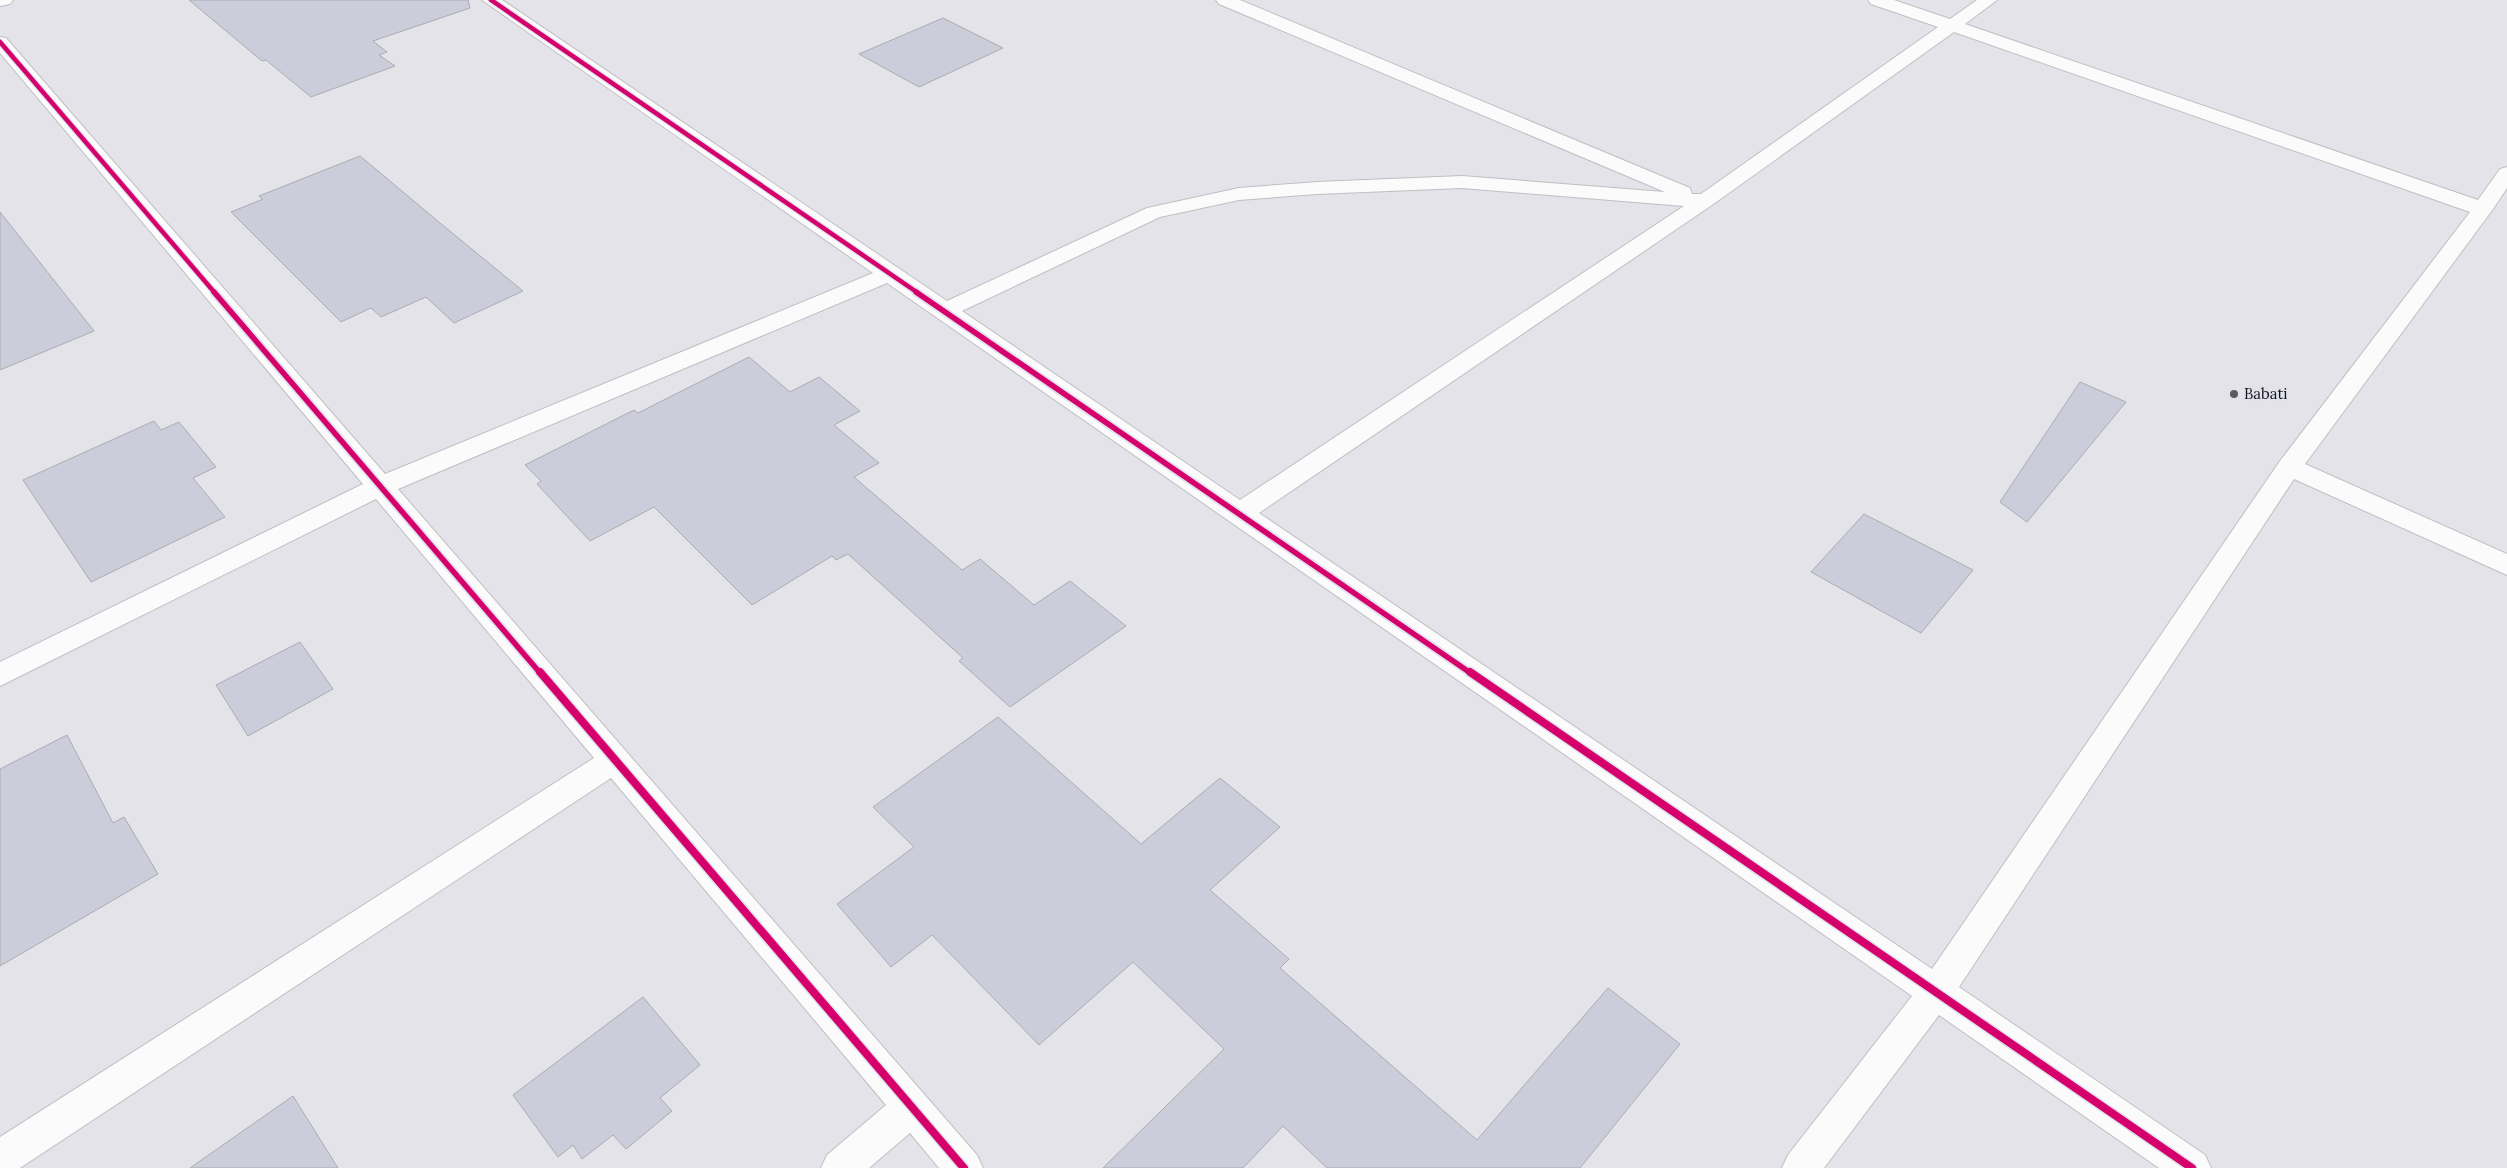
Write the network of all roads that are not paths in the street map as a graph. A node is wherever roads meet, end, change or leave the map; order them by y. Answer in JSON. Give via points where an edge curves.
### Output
{"nodes":[{"id":1,"x":4,"y":0,"type":"edge"},
{"id":2,"x":491,"y":0,"type":"edge"},
{"id":3,"x":1225,"y":0,"type":"edge"},
{"id":4,"x":1877,"y":0,"type":"edge"},
{"id":5,"x":1988,"y":0,"type":"edge"},
{"id":6,"x":0,"y":1,"type":"edge"},
{"id":7,"x":1952,"y":26,"type":"junction"},
{"id":8,"x":0,"y":42,"type":"edge"},
{"id":9,"x":2507,"y":173,"type":"edge"},
{"id":10,"x":1705,"y":201,"type":"junction"},
{"id":11,"x":2483,"y":209,"type":"junction"},
{"id":12,"x":890,"y":274,"type":"junction"},
{"id":13,"x":944,"y":311,"type":"junction"},
{"id":14,"x":2289,"y":467,"type":"junction"},
{"id":15,"x":380,"y":486,"type":"junction"},
{"id":16,"x":1239,"y":514,"type":"junction"},
{"id":17,"x":2507,"y":565,"type":"edge"},
{"id":18,"x":0,"y":675,"type":"edge"},
{"id":19,"x":615,"y":760,"type":"junction"},
{"id":20,"x":1936,"y":992,"type":"junction"},
{"id":21,"x":912,"y":1107,"type":"junction"},
{"id":22,"x":0,"y":1159,"type":"edge"},
{"id":23,"x":840,"y":1168,"type":"edge"},
{"id":24,"x":964,"y":1168,"type":"edge"},
{"id":25,"x":1801,"y":1168,"type":"edge"},
{"id":26,"x":2192,"y":1168,"type":"edge"}],
"edges":[{"from":1,"to":6,"type":"street"},
{"from":2,"to":12,"type":"street"},
{"from":3,"to":10,"type":"street"},
{"from":4,"to":7,"type":"street"},
{"from":5,"to":7,"type":"street"},
{"from":7,"to":10,"type":"street"},
{"from":7,"to":11,"type":"street"},
{"from":8,"to":15,"type":"street"},
{"from":9,"to":11,"type":"street"},
{"from":10,"to":13,"type":"street","via":[[1462,182],[1239,194],[1154,212]]},
{"from":10,"to":16,"type":"street"},
{"from":11,"to":14,"type":"street"},
{"from":12,"to":13,"type":"street"},
{"from":12,"to":15,"type":"street"},
{"from":13,"to":16,"type":"street"},
{"from":14,"to":17,"type":"street"},
{"from":14,"to":20,"type":"street"},
{"from":15,"to":18,"type":"street"},
{"from":15,"to":19,"type":"street"},
{"from":16,"to":20,"type":"street"},
{"from":19,"to":21,"type":"street"},
{"from":19,"to":22,"type":"street"},
{"from":20,"to":25,"type":"street"},
{"from":20,"to":26,"type":"street"},
{"from":21,"to":23,"type":"street"},
{"from":21,"to":24,"type":"street"}]}
